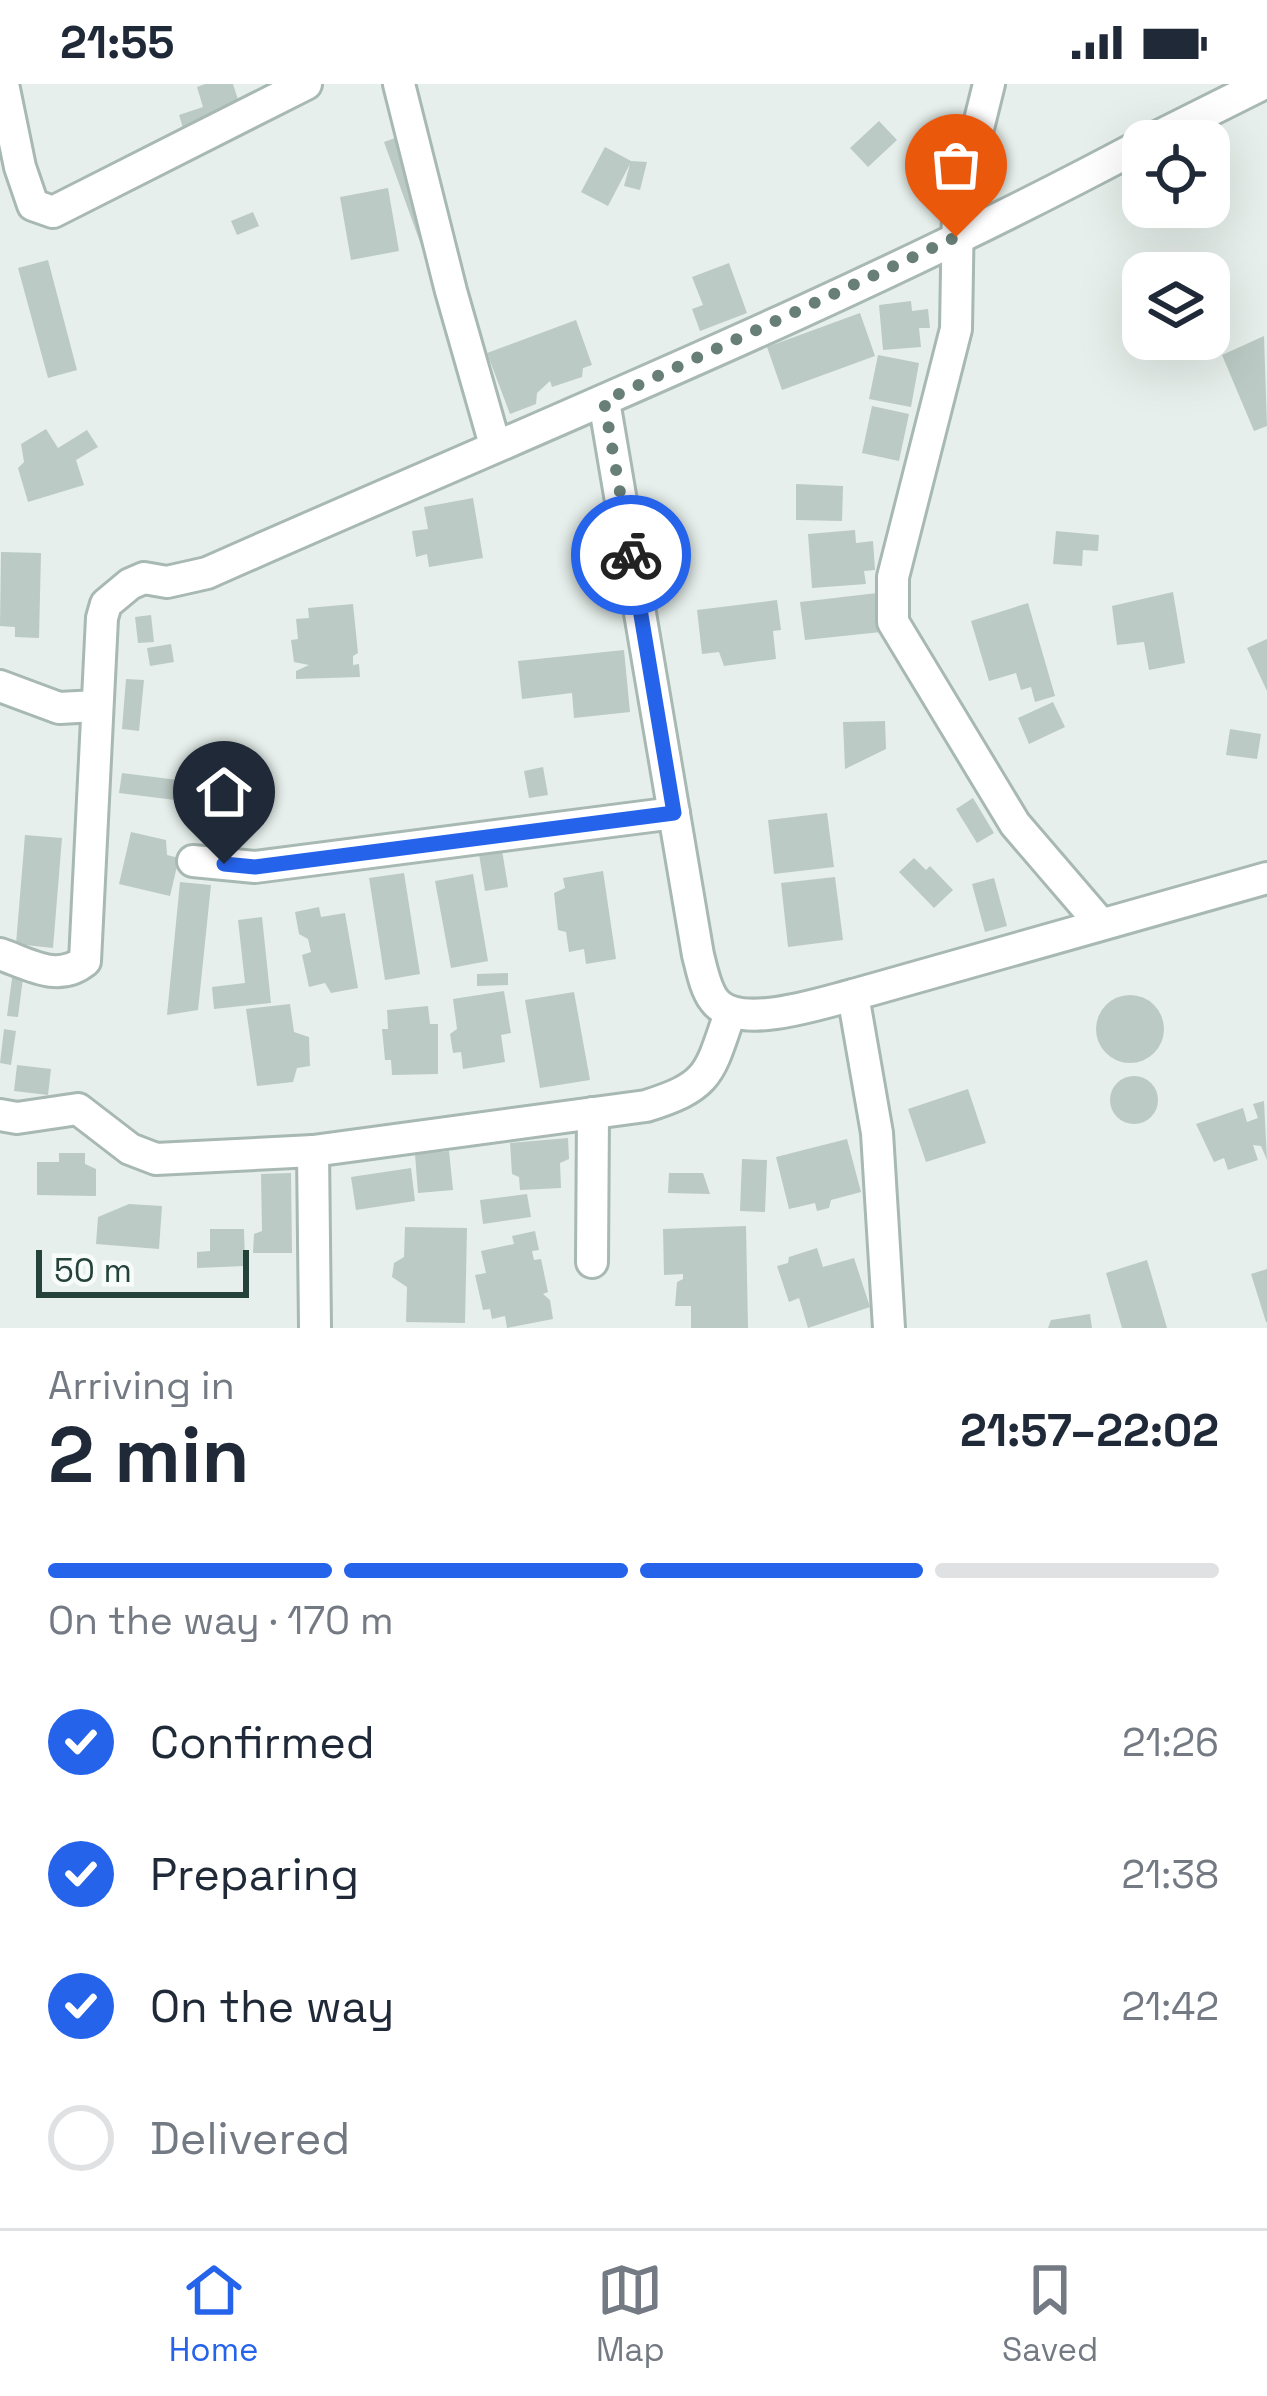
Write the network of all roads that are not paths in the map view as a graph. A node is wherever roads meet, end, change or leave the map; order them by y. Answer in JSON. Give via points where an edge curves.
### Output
{"nodes":[{"id":1,"x":3,"y":84,"type":"edge"},
{"id":2,"x":306,"y":84,"type":"edge"},
{"id":3,"x":399,"y":84,"type":"edge"},
{"id":4,"x":988,"y":84,"type":"edge"},
{"id":5,"x":1263,"y":84,"type":"edge"},
{"id":6,"x":1192,"y":120,"type":"edge"},
{"id":7,"x":1122,"y":155,"type":"edge"},
{"id":8,"x":956,"y":237,"type":"junction"},
{"id":9,"x":604,"y":401,"type":"junction"},
{"id":10,"x":495,"y":445,"type":"junction"},
{"id":11,"x":0,"y":686,"type":"edge"},
{"id":12,"x":97,"y":706,"type":"junction"},
{"id":13,"x":674,"y":813,"type":"junction"},
{"id":14,"x":193,"y":861,"type":"dead end"},
{"id":15,"x":1267,"y":878,"type":"edge"},
{"id":16,"x":1100,"y":923,"type":"junction"},
{"id":17,"x":0,"y":954,"type":"edge"},
{"id":18,"x":853,"y":995,"type":"junction"},
{"id":19,"x":730,"y":1012,"type":"junction"},
{"id":20,"x":592,"y":1113,"type":"junction"},
{"id":21,"x":0,"y":1115,"type":"edge"},
{"id":22,"x":313,"y":1151,"type":"junction"},
{"id":23,"x":592,"y":1262,"type":"dead end"},
{"id":24,"x":315,"y":1328,"type":"edge"},
{"id":25,"x":890,"y":1328,"type":"edge"}],
"edges":[{"from":1,"to":2,"type":"street","via":[[33,205],[53,212]]},
{"from":3,"to":10,"type":"street"},
{"from":4,"to":8,"type":"street"},
{"from":5,"to":6,"type":"street"},
{"from":7,"to":8,"type":"street"},
{"from":8,"to":9,"type":"street"},
{"from":8,"to":16,"type":"street","via":[[956,329],[892,577],[893,622],[1015,824]]},
{"from":9,"to":10,"type":"street"},
{"from":9,"to":13,"type":"street"},
{"from":10,"to":12,"type":"street","via":[[207,573],[144,578],[116,592],[102,618]]},
{"from":11,"to":12,"type":"street","via":[[59,708]]},
{"from":12,"to":17,"type":"street","via":[[85,961],[53,974]]},
{"from":13,"to":14,"type":"street","via":[[255,867]]},
{"from":13,"to":19,"type":"street","via":[[698,955],[716,1004]]},
{"from":15,"to":16,"type":"street"},
{"from":16,"to":18,"type":"street"},
{"from":18,"to":19,"type":"street","via":[[783,1011]]},
{"from":18,"to":25,"type":"street","via":[[877,1133]]},
{"from":19,"to":20,"type":"street","via":[[713,1064],[685,1094]]},
{"from":20,"to":22,"type":"street"},
{"from":20,"to":23,"type":"street"},
{"from":21,"to":22,"type":"street","via":[[78,1109],[156,1159]]},
{"from":22,"to":24,"type":"street"}]}
